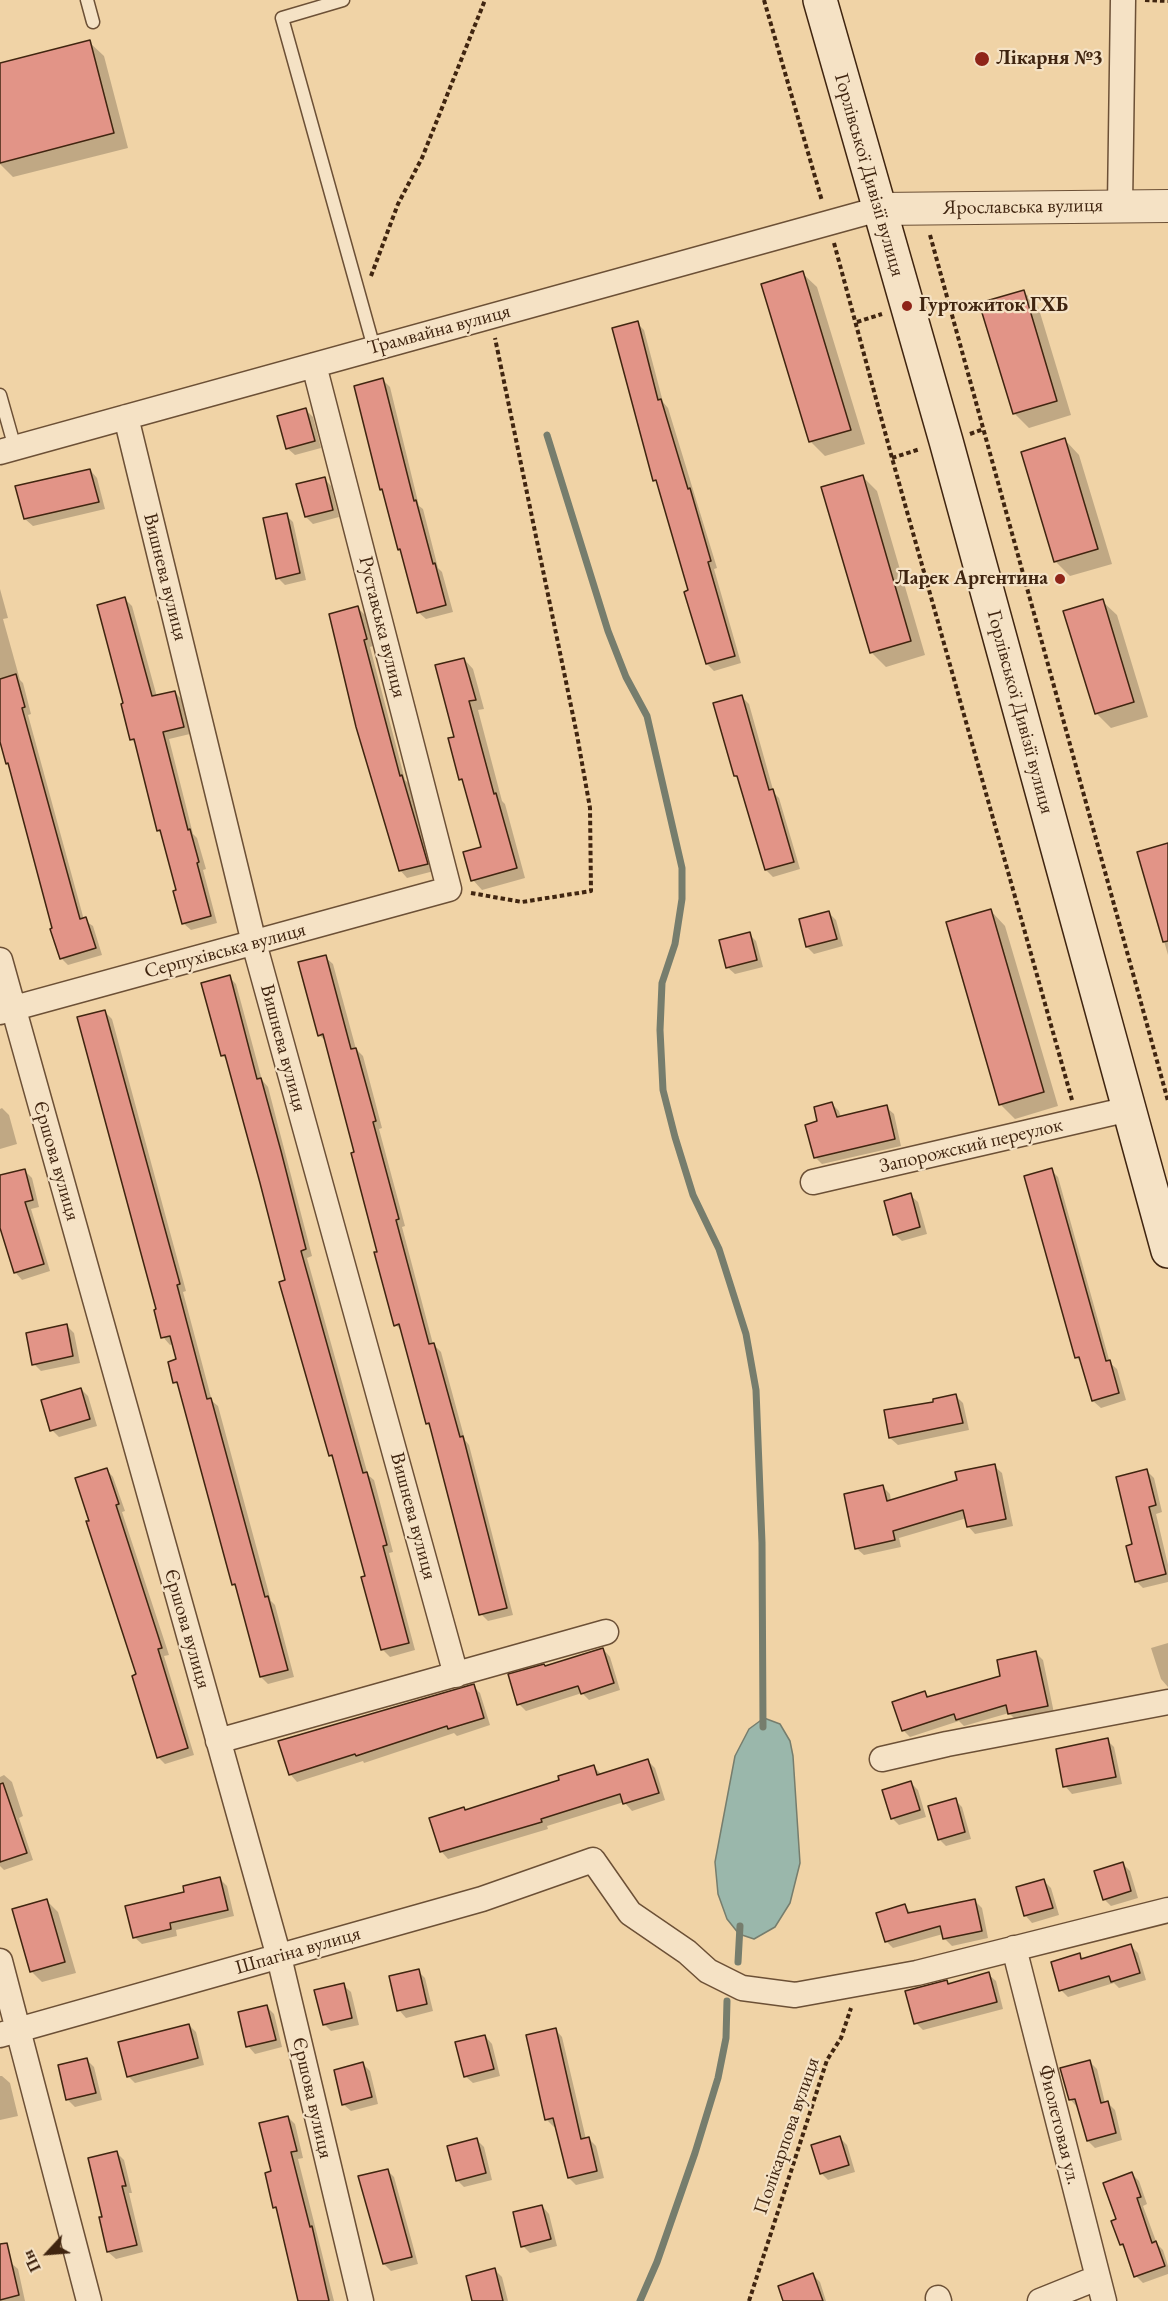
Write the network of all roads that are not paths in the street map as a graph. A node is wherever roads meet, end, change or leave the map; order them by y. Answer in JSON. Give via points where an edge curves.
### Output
{"nodes":[{"id":1,"x":87,"y":0,"type":"edge"},
{"id":2,"x":343,"y":0,"type":"edge"},
{"id":3,"x":820,"y":0,"type":"edge"},
{"id":4,"x":1123,"y":0,"type":"edge"},
{"id":5,"x":93,"y":22,"type":"dead end"},
{"id":6,"x":1120,"y":205,"type":"junction"},
{"id":7,"x":1168,"y":206,"type":"edge"},
{"id":8,"x":879,"y":209,"type":"junction"},
{"id":9,"x":374,"y":348,"type":"junction"},
{"id":10,"x":314,"y":364,"type":"junction"},
{"id":11,"x":0,"y":395,"type":"edge"},
{"id":12,"x":126,"y":417,"type":"junction"},
{"id":13,"x":7,"y":450,"type":"edge"},
{"id":14,"x":449,"y":889,"type":"joint"},
{"id":15,"x":254,"y":943,"type":"junction"},
{"id":16,"x":0,"y":960,"type":"edge"},
{"id":17,"x":7,"y":1011,"type":"edge"},
{"id":18,"x":1129,"y":1109,"type":"junction"},
{"id":19,"x":813,"y":1182,"type":"dead end"},
{"id":20,"x":1168,"y":1251,"type":"edge"},
{"id":21,"x":606,"y":1632,"type":"dead end"},
{"id":22,"x":456,"y":1675,"type":"junction"},
{"id":23,"x":1168,"y":1702,"type":"edge"},
{"id":24,"x":219,"y":1741,"type":"junction"},
{"id":25,"x":882,"y":1759,"type":"dead end"},
{"id":26,"x":1168,"y":1910,"type":"edge"},
{"id":27,"x":1014,"y":1948,"type":"junction"},
{"id":28,"x":279,"y":1956,"type":"junction"},
{"id":29,"x":0,"y":1961,"type":"edge"},
{"id":30,"x":9,"y":2032,"type":"edge"},
{"id":31,"x":1097,"y":2278,"type":"junction"},
{"id":32,"x":89,"y":2301,"type":"edge"},
{"id":33,"x":361,"y":2301,"type":"edge"},
{"id":34,"x":1040,"y":2301,"type":"edge"},
{"id":35,"x":1104,"y":2301,"type":"edge"}],
"edges":[{"from":1,"to":5,"type":"lane"},
{"from":2,"to":9,"type":"lane","via":[[282,18]]},
{"from":3,"to":8,"type":"main road","name":"Горлівської Дивізії вулиця"},
{"from":4,"to":6,"type":"street"},
{"from":6,"to":7,"type":"street","name":"Ярославська вулиця"},
{"from":6,"to":8,"type":"street","name":"Ярославська вулиця"},
{"from":8,"to":9,"type":"street","name":"Трамвайна вулиця"},
{"from":8,"to":18,"type":"main road","name":"Горлівської Дивізії вулиця"},
{"from":9,"to":10,"type":"street","name":"Трамвайна вулиця"},
{"from":10,"to":12,"type":"street","name":"Трамвайна вулиця"},
{"from":10,"to":14,"type":"street","name":"Руставська вулиця"},
{"from":11,"to":13,"type":"lane"},
{"from":12,"to":13,"type":"street","name":"Трамвайна вулиця"},
{"from":12,"to":15,"type":"street","name":"Вишнева вулиця"},
{"from":14,"to":15,"type":"street","name":"Серпухівська вулиця"},
{"from":15,"to":17,"type":"street","name":"Серпухівська вулиця"},
{"from":15,"to":22,"type":"street","name":"Вишнева вулиця"},
{"from":16,"to":17,"type":"street","name":"Єршова вулиця"},
{"from":17,"to":24,"type":"street","name":"Єршова вулиця"},
{"from":18,"to":19,"type":"street","name":"Запорожский переулок"},
{"from":18,"to":20,"type":"main road","name":"Горлівської Дивізії вулиця"},
{"from":21,"to":22,"type":"street"},
{"from":22,"to":24,"type":"street"},
{"from":23,"to":25,"type":"street"},
{"from":24,"to":28,"type":"street","name":"Єршова вулиця"},
{"from":26,"to":27,"type":"street"},
{"from":27,"to":28,"type":"street","name":"Шпагіна вулиця","via":[[917,1974],[795,1995],[742,1988],[708,1971],[630,1913],[594,1860],[482,1899]]},
{"from":27,"to":31,"type":"street","name":"Фиолетовая ул."},
{"from":28,"to":30,"type":"street","name":"Шпагіна вулиця"},
{"from":28,"to":33,"type":"street","name":"Єршова вулиця"},
{"from":29,"to":30,"type":"street"},
{"from":30,"to":32,"type":"street"},
{"from":31,"to":34,"type":"street"},
{"from":31,"to":35,"type":"street","name":"Фиолетовая ул."}]}
